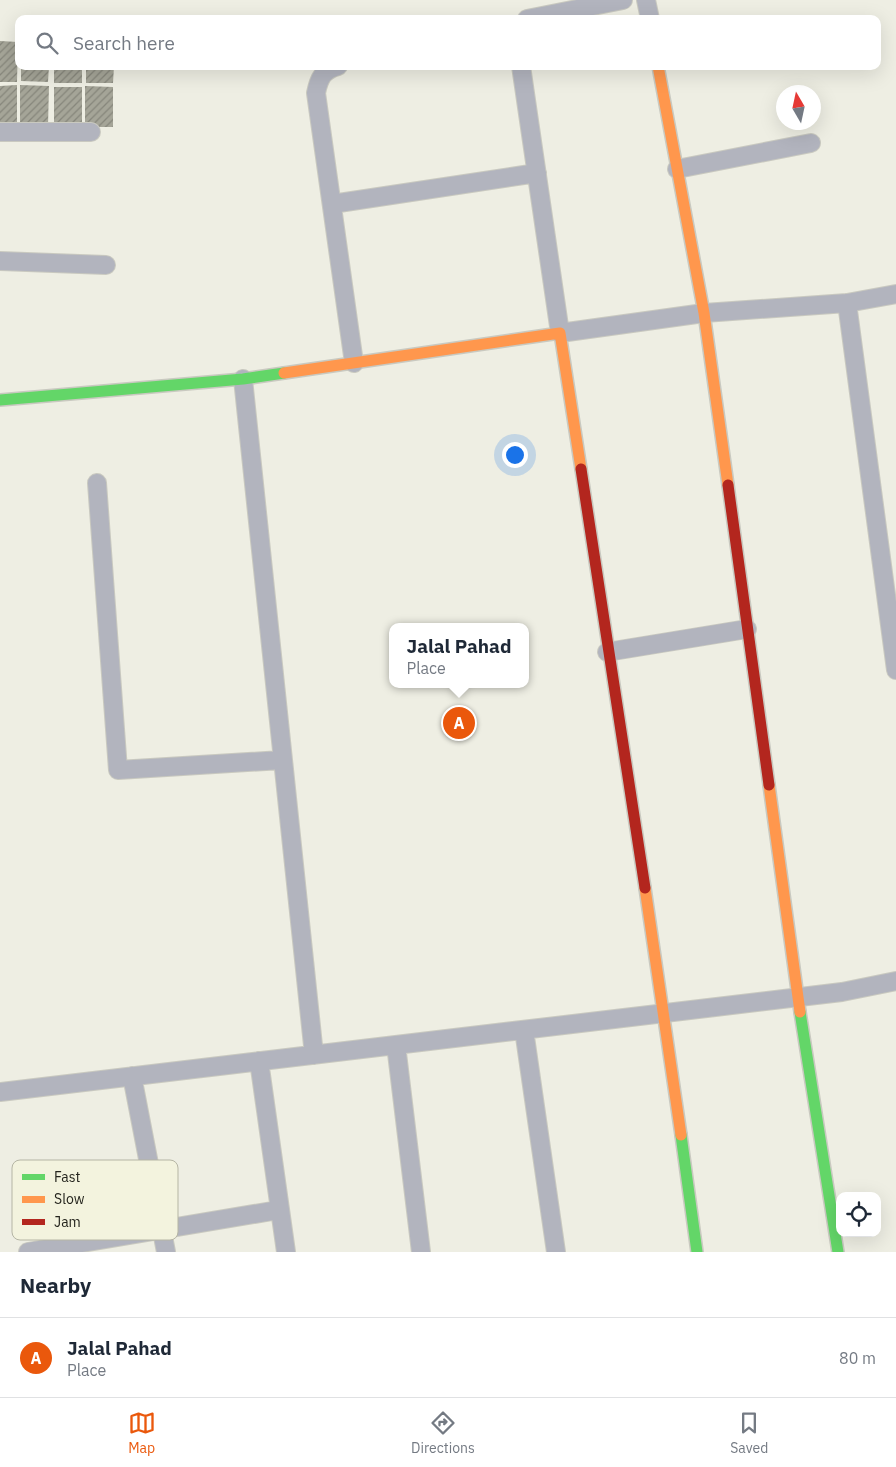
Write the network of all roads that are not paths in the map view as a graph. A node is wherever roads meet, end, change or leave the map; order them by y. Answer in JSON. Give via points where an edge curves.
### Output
{"nodes":[{"id":1,"x":623,"y":0,"type":"edge"},
{"id":2,"x":646,"y":0,"type":"edge"},
{"id":3,"x":589,"y":3,"type":"edge"},
{"id":4,"x":542,"y":15,"type":"edge"},
{"id":5,"x":649,"y":15,"type":"edge"},
{"id":6,"x":326,"y":70,"type":"edge"},
{"id":7,"x":522,"y":70,"type":"edge"},
{"id":8,"x":659,"y":70,"type":"edge"},
{"id":9,"x":0,"y":132,"type":"edge"},
{"id":10,"x":91,"y":132,"type":"dead end"},
{"id":11,"x":811,"y":143,"type":"dead end"},
{"id":12,"x":677,"y":169,"type":"junction"},
{"id":13,"x":536,"y":173,"type":"junction"},
{"id":14,"x":332,"y":204,"type":"junction"},
{"id":15,"x":0,"y":261,"type":"edge"},
{"id":16,"x":106,"y":265,"type":"dead end"},
{"id":17,"x":896,"y":294,"type":"edge"},
{"id":18,"x":846,"y":303,"type":"junction"},
{"id":19,"x":704,"y":313,"type":"junction"},
{"id":20,"x":560,"y":333,"type":"junction"},
{"id":21,"x":354,"y":363,"type":"junction"},
{"id":22,"x":243,"y":379,"type":"junction"},
{"id":23,"x":0,"y":400,"type":"edge"},
{"id":24,"x":97,"y":483,"type":"dead end"},
{"id":25,"x":889,"y":563,"type":"edge"},
{"id":26,"x":747,"y":629,"type":"junction"},
{"id":27,"x":608,"y":652,"type":"junction"},
{"id":28,"x":896,"y":670,"type":"edge"},
{"id":29,"x":282,"y":760,"type":"junction"},
{"id":30,"x":896,"y":980,"type":"edge"},
{"id":31,"x":798,"y":997,"type":"junction"},
{"id":32,"x":664,"y":1013,"type":"junction"},
{"id":33,"x":524,"y":1030,"type":"junction"},
{"id":34,"x":396,"y":1045,"type":"junction"},
{"id":35,"x":314,"y":1055,"type":"junction"},
{"id":36,"x":259,"y":1061,"type":"junction"},
{"id":37,"x":132,"y":1076,"type":"junction"},
{"id":38,"x":0,"y":1092,"type":"edge"},
{"id":39,"x":149,"y":1160,"type":"edge"},
{"id":40,"x":278,"y":1210,"type":"junction"},
{"id":41,"x":178,"y":1227,"type":"edge"},
{"id":42,"x":104,"y":1240,"type":"edge"},
{"id":43,"x":39,"y":1251,"type":"edge"},
{"id":44,"x":286,"y":1252,"type":"edge"},
{"id":45,"x":422,"y":1252,"type":"edge"},
{"id":46,"x":556,"y":1252,"type":"edge"},
{"id":47,"x":697,"y":1252,"type":"edge"},
{"id":48,"x":838,"y":1252,"type":"edge"}],
"edges":[{"from":1,"to":3,"type":"street"},
{"from":2,"to":5,"type":"street"},
{"from":3,"to":4,"type":"street"},
{"from":6,"to":14,"type":"street","via":[[318,80],[316,93]]},
{"from":7,"to":13,"type":"street"},
{"from":8,"to":12,"type":"street"},
{"from":9,"to":10,"type":"street"},
{"from":11,"to":12,"type":"street"},
{"from":12,"to":19,"type":"street"},
{"from":13,"to":14,"type":"street"},
{"from":13,"to":20,"type":"street"},
{"from":14,"to":21,"type":"street"},
{"from":15,"to":16,"type":"street"},
{"from":17,"to":18,"type":"street"},
{"from":18,"to":19,"type":"street"},
{"from":18,"to":25,"type":"street"},
{"from":19,"to":20,"type":"street"},
{"from":19,"to":26,"type":"street"},
{"from":20,"to":21,"type":"street"},
{"from":20,"to":27,"type":"street"},
{"from":21,"to":22,"type":"street"},
{"from":22,"to":23,"type":"street"},
{"from":22,"to":29,"type":"street"},
{"from":24,"to":29,"type":"street","via":[[118,770]]},
{"from":25,"to":28,"type":"street"},
{"from":26,"to":27,"type":"street"},
{"from":26,"to":31,"type":"street"},
{"from":27,"to":32,"type":"street"},
{"from":29,"to":35,"type":"street"},
{"from":30,"to":31,"type":"street","via":[[842,992]]},
{"from":31,"to":32,"type":"street"},
{"from":31,"to":48,"type":"street"},
{"from":32,"to":33,"type":"street"},
{"from":32,"to":47,"type":"street"},
{"from":33,"to":34,"type":"street"},
{"from":33,"to":46,"type":"street"},
{"from":34,"to":35,"type":"street"},
{"from":34,"to":45,"type":"street"},
{"from":35,"to":36,"type":"street"},
{"from":36,"to":37,"type":"street"},
{"from":36,"to":40,"type":"street"},
{"from":37,"to":38,"type":"street"},
{"from":37,"to":39,"type":"street"},
{"from":40,"to":41,"type":"street"},
{"from":40,"to":44,"type":"street"},
{"from":42,"to":43,"type":"street"}]}
